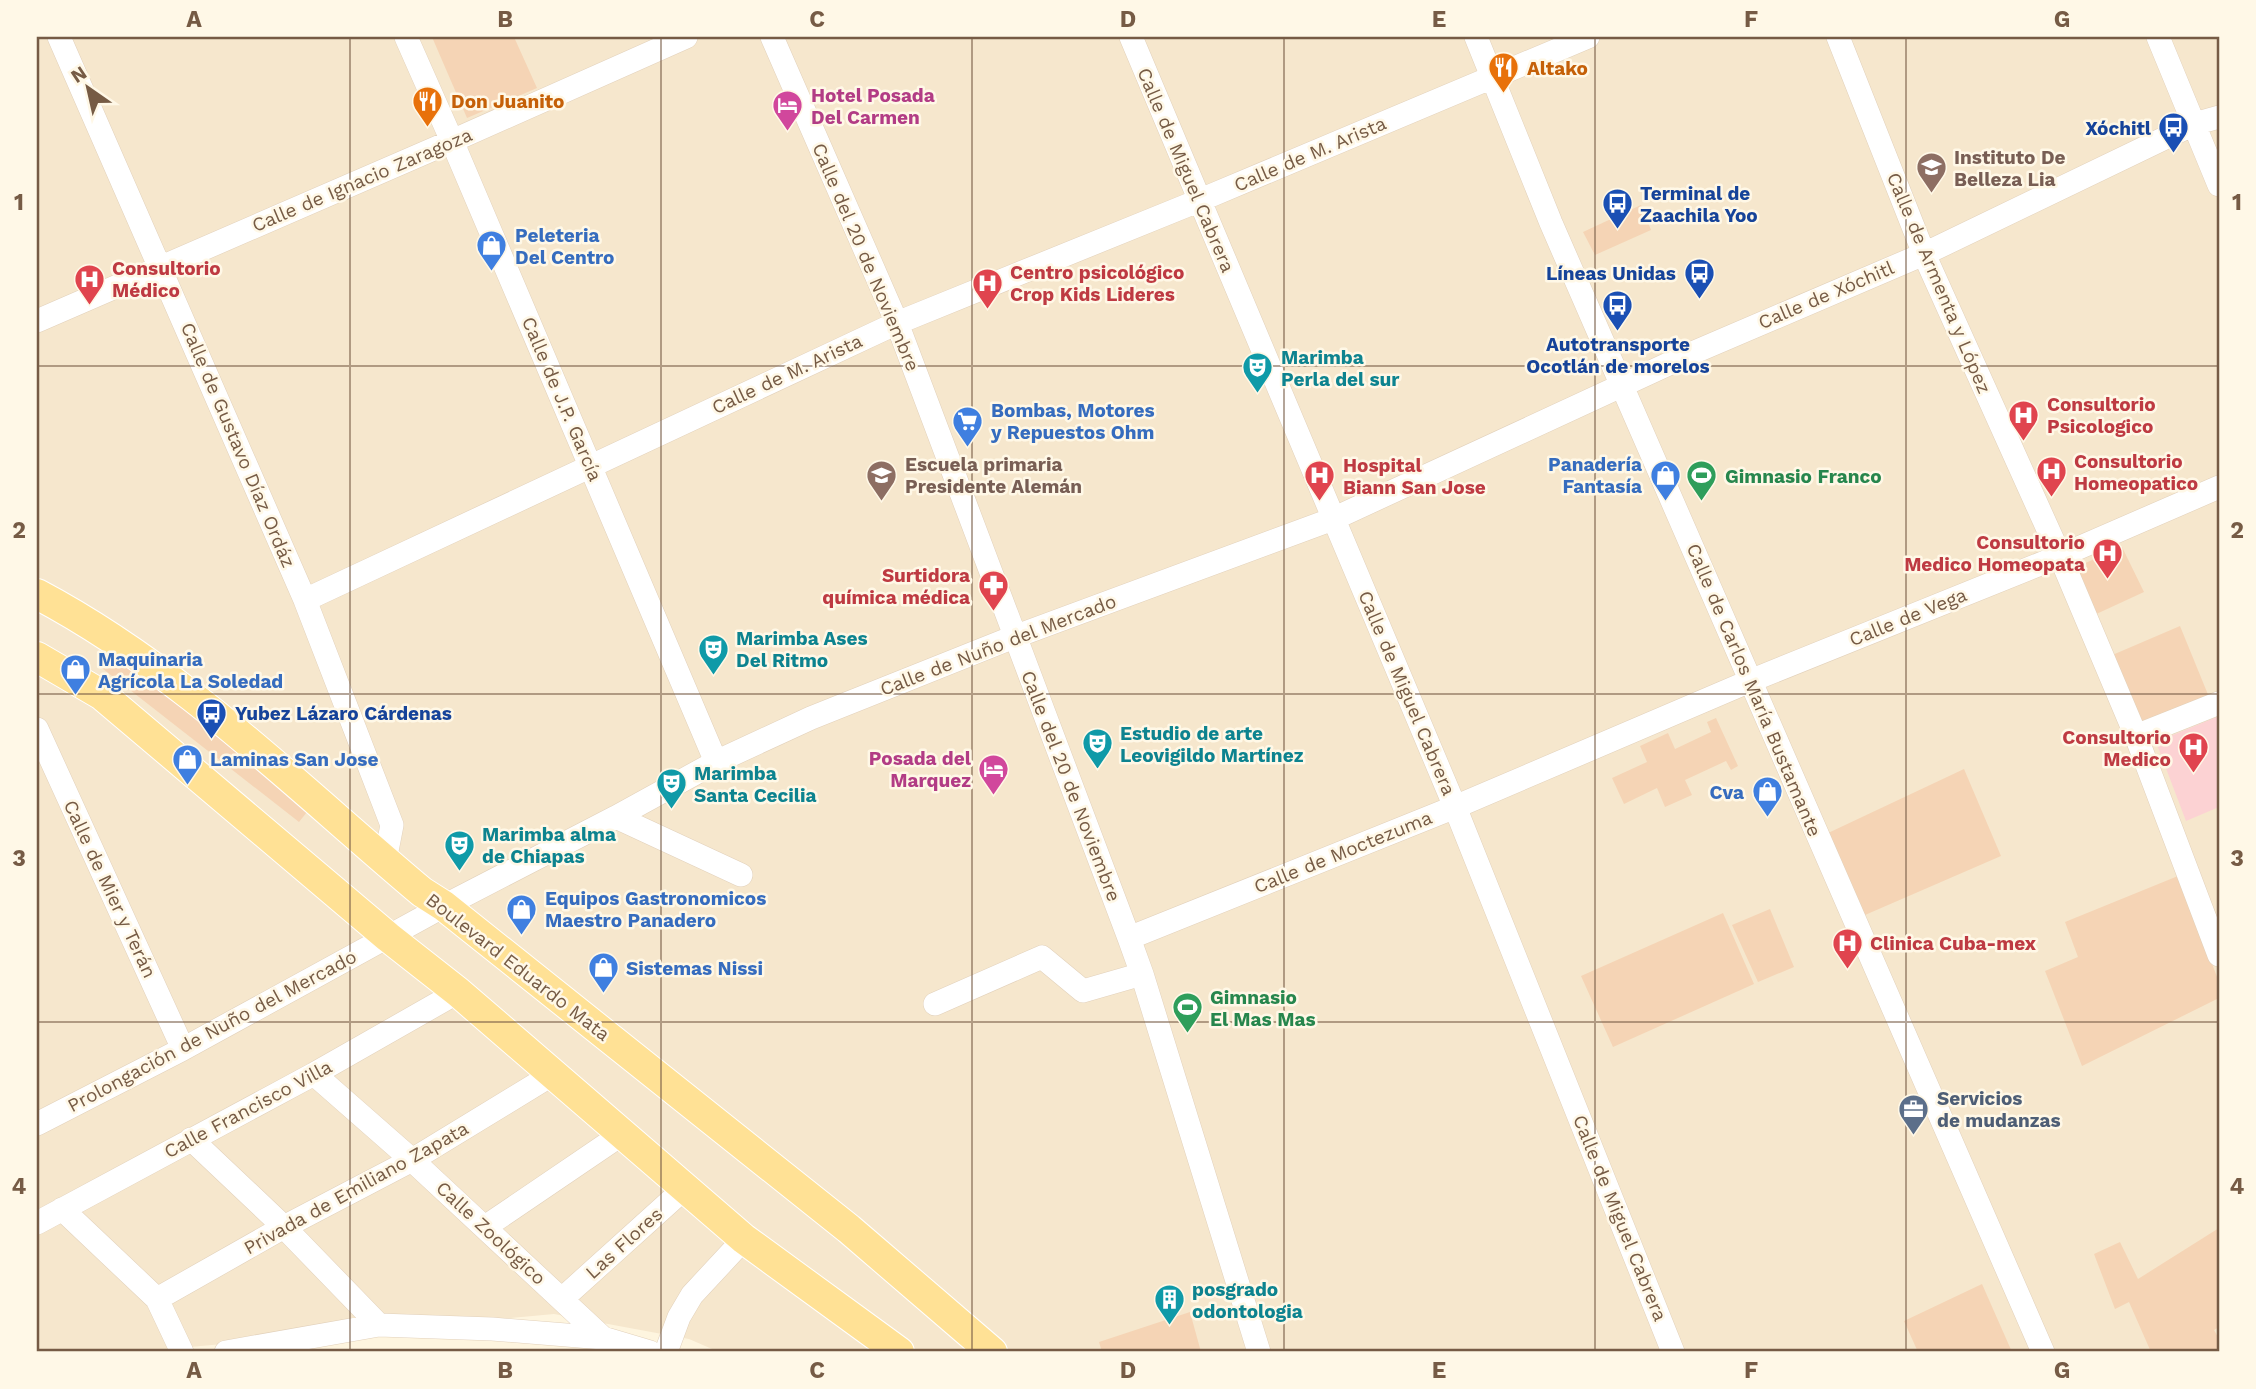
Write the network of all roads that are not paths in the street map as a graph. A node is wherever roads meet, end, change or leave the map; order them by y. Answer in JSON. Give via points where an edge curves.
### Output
{"nodes":[{"id":1,"x":59,"y":37,"type":"edge"},
{"id":2,"x":406,"y":37,"type":"edge"},
{"id":3,"x":686,"y":37,"type":"edge"},
{"id":4,"x":772,"y":37,"type":"edge"},
{"id":5,"x":1131,"y":37,"type":"edge"},
{"id":6,"x":1476,"y":37,"type":"edge"},
{"id":7,"x":1588,"y":37,"type":"edge"},
{"id":8,"x":1838,"y":37,"type":"edge"},
{"id":9,"x":2158,"y":37,"type":"edge"},
{"id":10,"x":1493,"y":78,"type":"junction"},
{"id":11,"x":2219,"y":117,"type":"edge"},
{"id":12,"x":2194,"y":124,"type":"junction"},
{"id":13,"x":452,"y":141,"type":"junction"},
{"id":14,"x":2219,"y":185,"type":"edge"},
{"id":15,"x":1198,"y":201,"type":"junction"},
{"id":16,"x":1924,"y":254,"type":"junction"},
{"id":17,"x":161,"y":266,"type":"junction"},
{"id":18,"x":37,"y":321,"type":"edge"},
{"id":19,"x":897,"y":323,"type":"junction"},
{"id":20,"x":1623,"y":384,"type":"junction"},
{"id":21,"x":590,"y":466,"type":"junction"},
{"id":22,"x":2219,"y":486,"type":"edge"},
{"id":23,"x":1333,"y":519,"type":"junction"},
{"id":24,"x":2060,"y":556,"type":"junction"},
{"id":25,"x":37,"y":594,"type":"edge"},
{"id":26,"x":305,"y":600,"type":"junction"},
{"id":27,"x":1014,"y":637,"type":"junction"},
{"id":28,"x":37,"y":657,"type":"edge"},
{"id":29,"x":1750,"y":681,"type":"junction"},
{"id":30,"x":2219,"y":703,"type":"edge"},
{"id":31,"x":37,"y":729,"type":"edge"},
{"id":32,"x":2136,"y":736,"type":"junction"},
{"id":33,"x":716,"y":762,"type":"junction"},
{"id":34,"x":1455,"y":807,"type":"junction"},
{"id":35,"x":616,"y":817,"type":"junction"},
{"id":36,"x":385,"y":861,"type":"junction"},
{"id":37,"x":741,"y":875,"type":"dead end"},
{"id":38,"x":443,"y":906,"type":"junction"},
{"id":39,"x":2213,"y":920,"type":"edge"},
{"id":40,"x":388,"y":937,"type":"junction"},
{"id":41,"x":1129,"y":938,"type":"junction"},
{"id":42,"x":2219,"y":955,"type":"edge"},
{"id":43,"x":1142,"y":974,"type":"junction"},
{"id":44,"x":458,"y":992,"type":"junction"},
{"id":45,"x":935,"y":1004,"type":"dead end"},
{"id":46,"x":183,"y":1049,"type":"junction"},
{"id":47,"x":314,"y":1074,"type":"junction"},
{"id":48,"x":553,"y":1074,"type":"junction"},
{"id":49,"x":39,"y":1115,"type":"edge"},
{"id":50,"x":622,"y":1134,"type":"junction"},
{"id":51,"x":191,"y":1139,"type":"junction"},
{"id":52,"x":412,"y":1160,"type":"junction"},
{"id":53,"x":685,"y":1188,"type":"junction"},
{"id":54,"x":62,"y":1209,"type":"junction"},
{"id":55,"x":37,"y":1223,"type":"edge"},
{"id":56,"x":284,"y":1227,"type":"junction"},
{"id":57,"x":485,"y":1227,"type":"junction"},
{"id":58,"x":744,"y":1239,"type":"junction"},
{"id":59,"x":157,"y":1299,"type":"junction"},
{"id":60,"x":562,"y":1299,"type":"junction"},
{"id":61,"x":379,"y":1325,"type":"junction"},
{"id":62,"x":603,"y":1338,"type":"junction"},
{"id":63,"x":2040,"y":1346,"type":"edge"},
{"id":64,"x":182,"y":1352,"type":"edge"},
{"id":65,"x":226,"y":1352,"type":"edge"},
{"id":66,"x":650,"y":1352,"type":"edge"},
{"id":67,"x":666,"y":1352,"type":"edge"},
{"id":68,"x":899,"y":1352,"type":"edge"},
{"id":69,"x":990,"y":1352,"type":"edge"},
{"id":70,"x":1259,"y":1352,"type":"edge"},
{"id":71,"x":1673,"y":1352,"type":"edge"},
{"id":72,"x":2061,"y":1352,"type":"edge"}],
"edges":[{"from":1,"to":17,"type":"street","name":"Calle de Gustavo Díaz Ordáz"},
{"from":2,"to":13,"type":"street","name":"Calle de J.P. García"},
{"from":3,"to":13,"type":"street","name":"Calle de Ignacio Zaragoza"},
{"from":4,"to":19,"type":"street","name":"Calle del 20 de Noviembre"},
{"from":5,"to":15,"type":"street","name":"Calle de Miguel Cabrera"},
{"from":6,"to":10,"type":"street","name":"Calle de Carlos María Bustamante"},
{"from":7,"to":10,"type":"street","name":"Calle de M. Arista"},
{"from":8,"to":16,"type":"street","name":"Calle de Armenta y López"},
{"from":9,"to":12,"type":"street"},
{"from":10,"to":15,"type":"street","name":"Calle de M. Arista"},
{"from":10,"to":20,"type":"street","name":"Calle de Carlos María Bustamante"},
{"from":11,"to":12,"type":"street","name":"Calle de Xóchitl"},
{"from":12,"to":14,"type":"street"},
{"from":12,"to":16,"type":"street","name":"Calle de Xóchitl"},
{"from":13,"to":17,"type":"street","name":"Calle de Ignacio Zaragoza"},
{"from":13,"to":21,"type":"street","name":"Calle de J.P. García"},
{"from":15,"to":19,"type":"street","name":"Calle de M. Arista"},
{"from":15,"to":23,"type":"street","name":"Calle de Miguel Cabrera"},
{"from":16,"to":20,"type":"street","name":"Calle de Xóchitl"},
{"from":16,"to":24,"type":"street","name":"Calle de Armenta y López"},
{"from":17,"to":18,"type":"street","name":"Calle de Ignacio Zaragoza"},
{"from":17,"to":26,"type":"street","name":"Calle de Gustavo Díaz Ordáz"},
{"from":19,"to":21,"type":"street","name":"Calle de M. Arista"},
{"from":19,"to":27,"type":"street","name":"Calle del 20 de Noviembre"},
{"from":20,"to":23,"type":"street","name":"Calle de Nuño del Mercado"},
{"from":20,"to":29,"type":"street","name":"Calle de Carlos María Bustamante"},
{"from":21,"to":26,"type":"street","name":"Calle de M. Arista"},
{"from":21,"to":33,"type":"street","name":"Calle de J.P. García"},
{"from":22,"to":24,"type":"street","name":"Calle de Vega"},
{"from":23,"to":27,"type":"street","name":"Calle de Nuño del Mercado"},
{"from":23,"to":34,"type":"street","name":"Calle de Miguel Cabrera"},
{"from":24,"to":29,"type":"street","name":"Calle de Vega"},
{"from":24,"to":32,"type":"street","name":"Calle de Armenta y López"},
{"from":25,"to":36,"type":"main road","name":"Boulevard Eduardo Mata","via":[[110,636],[196,698]]},
{"from":26,"to":36,"type":"street","name":"Calle de Gustavo Díaz Ordáz","via":[[391,825]]},
{"from":27,"to":33,"type":"street","name":"Calle de Nuño del Mercado","via":[[811,718]]},
{"from":27,"to":41,"type":"street","name":"Calle del 20 de Noviembre"},
{"from":28,"to":40,"type":"main road","via":[[102,695]]},
{"from":29,"to":34,"type":"street","name":"Calle de Moctezuma"},
{"from":29,"to":63,"type":"street","name":"Calle de Carlos María Bustamante"},
{"from":30,"to":32,"type":"street"},
{"from":31,"to":46,"type":"street","name":"Calle de Mier y Terán"},
{"from":32,"to":39,"type":"street","name":"Calle de Armenta y López"},
{"from":33,"to":35,"type":"street","name":"Calle de Nuño del Mercado"},
{"from":34,"to":41,"type":"street","name":"Calle de Moctezuma"},
{"from":34,"to":71,"type":"street","name":"Calle de Miguel Cabrera"},
{"from":35,"to":37,"type":"street"},
{"from":35,"to":38,"type":"street","name":"Calle de Nuño del Mercado"},
{"from":36,"to":38,"type":"main road","name":"Boulevard Eduardo Mata"},
{"from":38,"to":40,"type":"street","name":"Calle de Nuño del Mercado"},
{"from":38,"to":69,"type":"main road","name":"Boulevard Eduardo Mata","via":[[849,1229]]},
{"from":39,"to":42,"type":"street","name":"Calle de Armenta y López"},
{"from":40,"to":44,"type":"main road"},
{"from":40,"to":46,"type":"street","name":"Prolongación de Nuño del Mercado"},
{"from":41,"to":43,"type":"street","name":"Calle del 20 de Noviembre"},
{"from":43,"to":45,"type":"street","via":[[1083,991],[1042,957]]},
{"from":43,"to":70,"type":"street","name":"Calle del 20 de Noviembre"},
{"from":44,"to":47,"type":"street","name":"Calle Francisco Villa"},
{"from":44,"to":48,"type":"main road"},
{"from":46,"to":49,"type":"street","name":"Prolongación de Nuño del Mercado"},
{"from":47,"to":51,"type":"street","name":"Calle Francisco Villa"},
{"from":47,"to":52,"type":"street","name":"Calle Zoológico"},
{"from":48,"to":50,"type":"main road"},
{"from":48,"to":52,"type":"street","name":"Privada de Emiliano Zapata"},
{"from":50,"to":53,"type":"main road"},
{"from":50,"to":57,"type":"street"},
{"from":51,"to":54,"type":"street","name":"Calle Francisco Villa"},
{"from":51,"to":56,"type":"street"},
{"from":52,"to":56,"type":"street","name":"Privada de Emiliano Zapata"},
{"from":52,"to":57,"type":"street","name":"Calle Zoológico"},
{"from":53,"to":58,"type":"main road"},
{"from":53,"to":60,"type":"street","name":"Las Flores"},
{"from":54,"to":55,"type":"street","name":"Calle Francisco Villa"},
{"from":54,"to":59,"type":"street"},
{"from":56,"to":59,"type":"street","name":"Privada de Emiliano Zapata"},
{"from":56,"to":61,"type":"street"},
{"from":57,"to":60,"type":"street","name":"Calle Zoológico"},
{"from":58,"to":67,"type":"street","via":[[692,1295]]},
{"from":58,"to":68,"type":"main road"},
{"from":59,"to":64,"type":"street"},
{"from":60,"to":62,"type":"street","name":"Calle Zoológico"},
{"from":61,"to":62,"type":"street"},
{"from":61,"to":65,"type":"street"},
{"from":62,"to":66,"type":"street"},
{"from":63,"to":72,"type":"street","name":"Calle de Carlos María Bustamante"}]}
